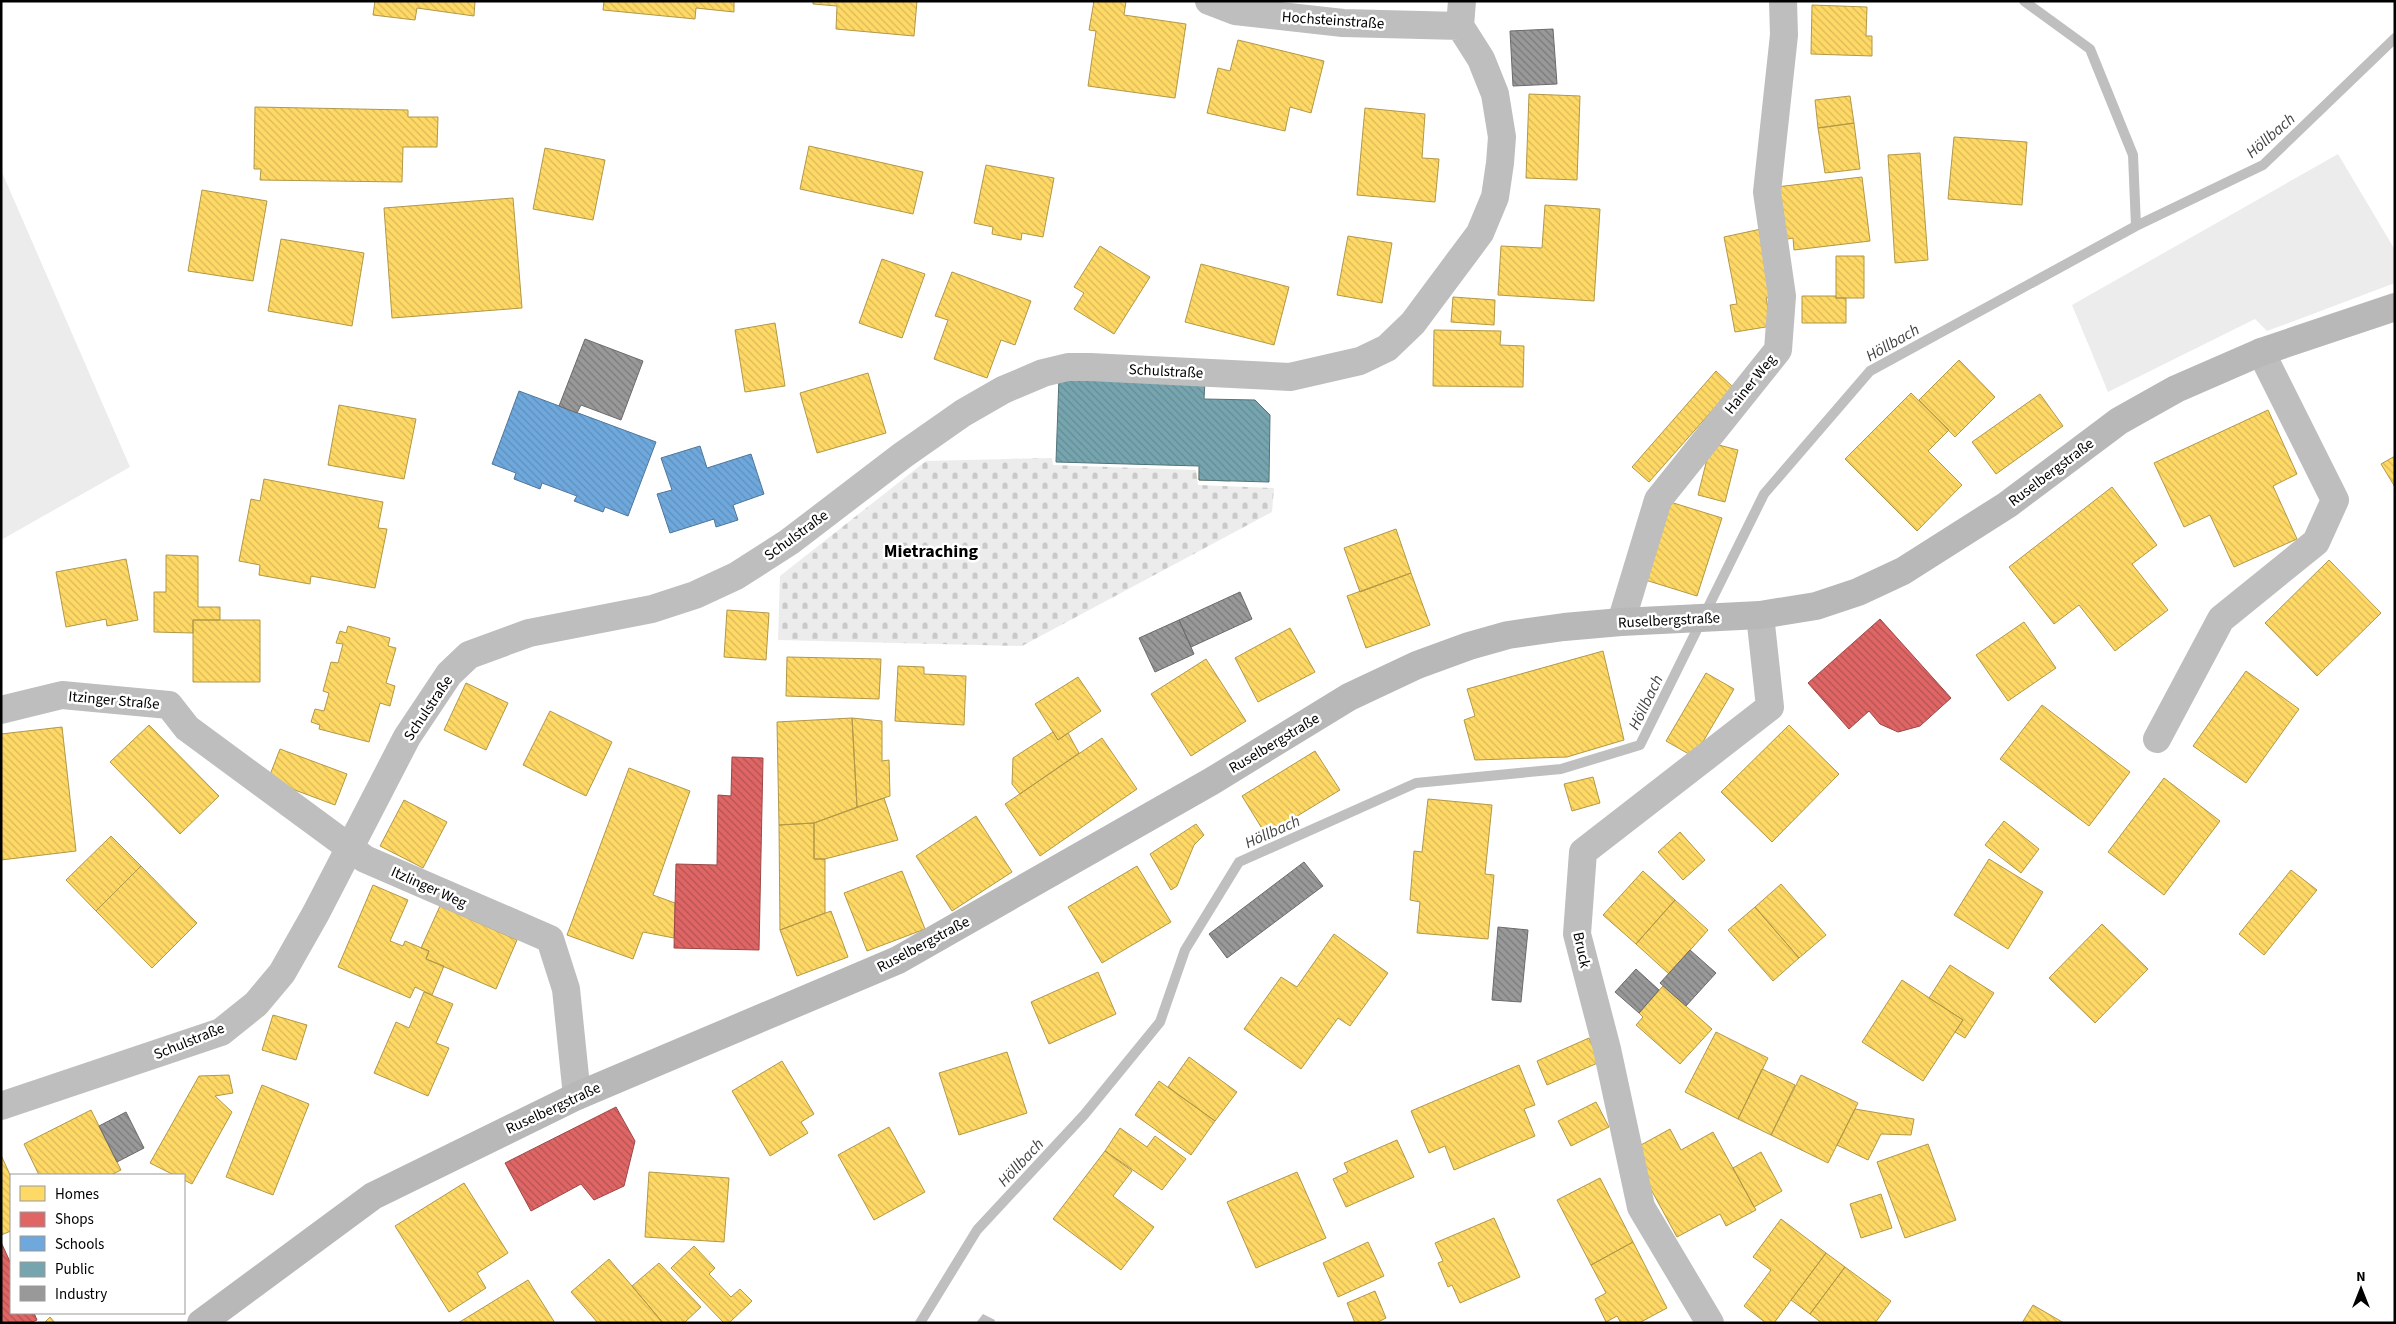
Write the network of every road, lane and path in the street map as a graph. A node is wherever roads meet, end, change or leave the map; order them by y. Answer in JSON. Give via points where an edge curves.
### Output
{"nodes":[{"id":1,"x":1209,"y":1,"type":"edge"},
{"id":2,"x":1763,"y":1,"type":"edge"},
{"id":3,"x":1784,"y":1,"type":"edge"},
{"id":4,"x":1461,"y":14,"type":"edge"},
{"id":5,"x":1784,"y":35,"type":"junction"},
{"id":6,"x":2395,"y":307,"type":"edge"},
{"id":7,"x":2261,"y":352,"type":"junction"},
{"id":8,"x":1760,"y":615,"type":"junction"},
{"id":9,"x":1622,"y":622,"type":"junction"},
{"id":10,"x":1,"y":710,"type":"edge"},
{"id":11,"x":187,"y":728,"type":"joint"},
{"id":12,"x":2156,"y":739,"type":"dead end"},
{"id":13,"x":351,"y":848,"type":"junction"},
{"id":14,"x":577,"y":1096,"type":"junction"},
{"id":15,"x":1,"y":1106,"type":"edge"},
{"id":16,"x":201,"y":1323,"type":"edge"},
{"id":17,"x":1710,"y":1323,"type":"edge"}],
"edges":[{"from":1,"to":4,"type":"street","name":"Hochsteinstraße","via":[[1235,11],[1343,23]]},
{"from":2,"to":5,"type":"street"},
{"from":3,"to":5,"type":"street","name":"Hainer Weg"},
{"from":4,"to":13,"type":"street","name":"Schulstraße","via":[[1494,94],[1502,137],[1495,197],[1480,233],[1460,263],[1413,323],[1387,348],[1360,361],[1290,376],[1068,367],[1043,373],[1003,390],[963,413],[790,542],[736,576],[695,595],[652,609],[529,633],[469,655],[449,674],[408,737]]},
{"from":5,"to":9,"type":"street","name":"Hainer Weg","via":[[1767,192],[1782,296],[1778,350],[1658,500]]},
{"from":6,"to":7,"type":"main road","name":"Ruselbergstraße"},
{"from":7,"to":8,"type":"main road","name":"Ruselbergstraße","via":[[2176,388],[2119,421],[2007,505],[1903,571],[1858,592],[1816,606]]},
{"from":7,"to":12,"type":"street","via":[[2334,500],[2316,542],[2221,619]]},
{"from":8,"to":9,"type":"main road","name":"Ruselbergstraße"},
{"from":8,"to":17,"type":"street","name":"Bruck","via":[[1770,707],[1583,852],[1576,934],[1607,1049],[1641,1207]]},
{"from":9,"to":14,"type":"main road","name":"Ruselbergstraße","via":[[1508,635],[1417,665],[1349,697],[1212,781],[898,960]]},
{"from":10,"to":11,"type":"street","name":"Itzinger Straße","via":[[62,695],[169,705]]},
{"from":11,"to":13,"type":"street","name":"Itzlinger Weg"},
{"from":13,"to":14,"type":"street","name":"Itzlinger Weg","via":[[366,859],[550,939],[566,989]]},
{"from":13,"to":15,"type":"street","name":"Schulstraße","via":[[282,973],[256,1004],[221,1032]]},
{"from":14,"to":16,"type":"main road","name":"Ruselbergstraße","via":[[373,1196]]}]}
